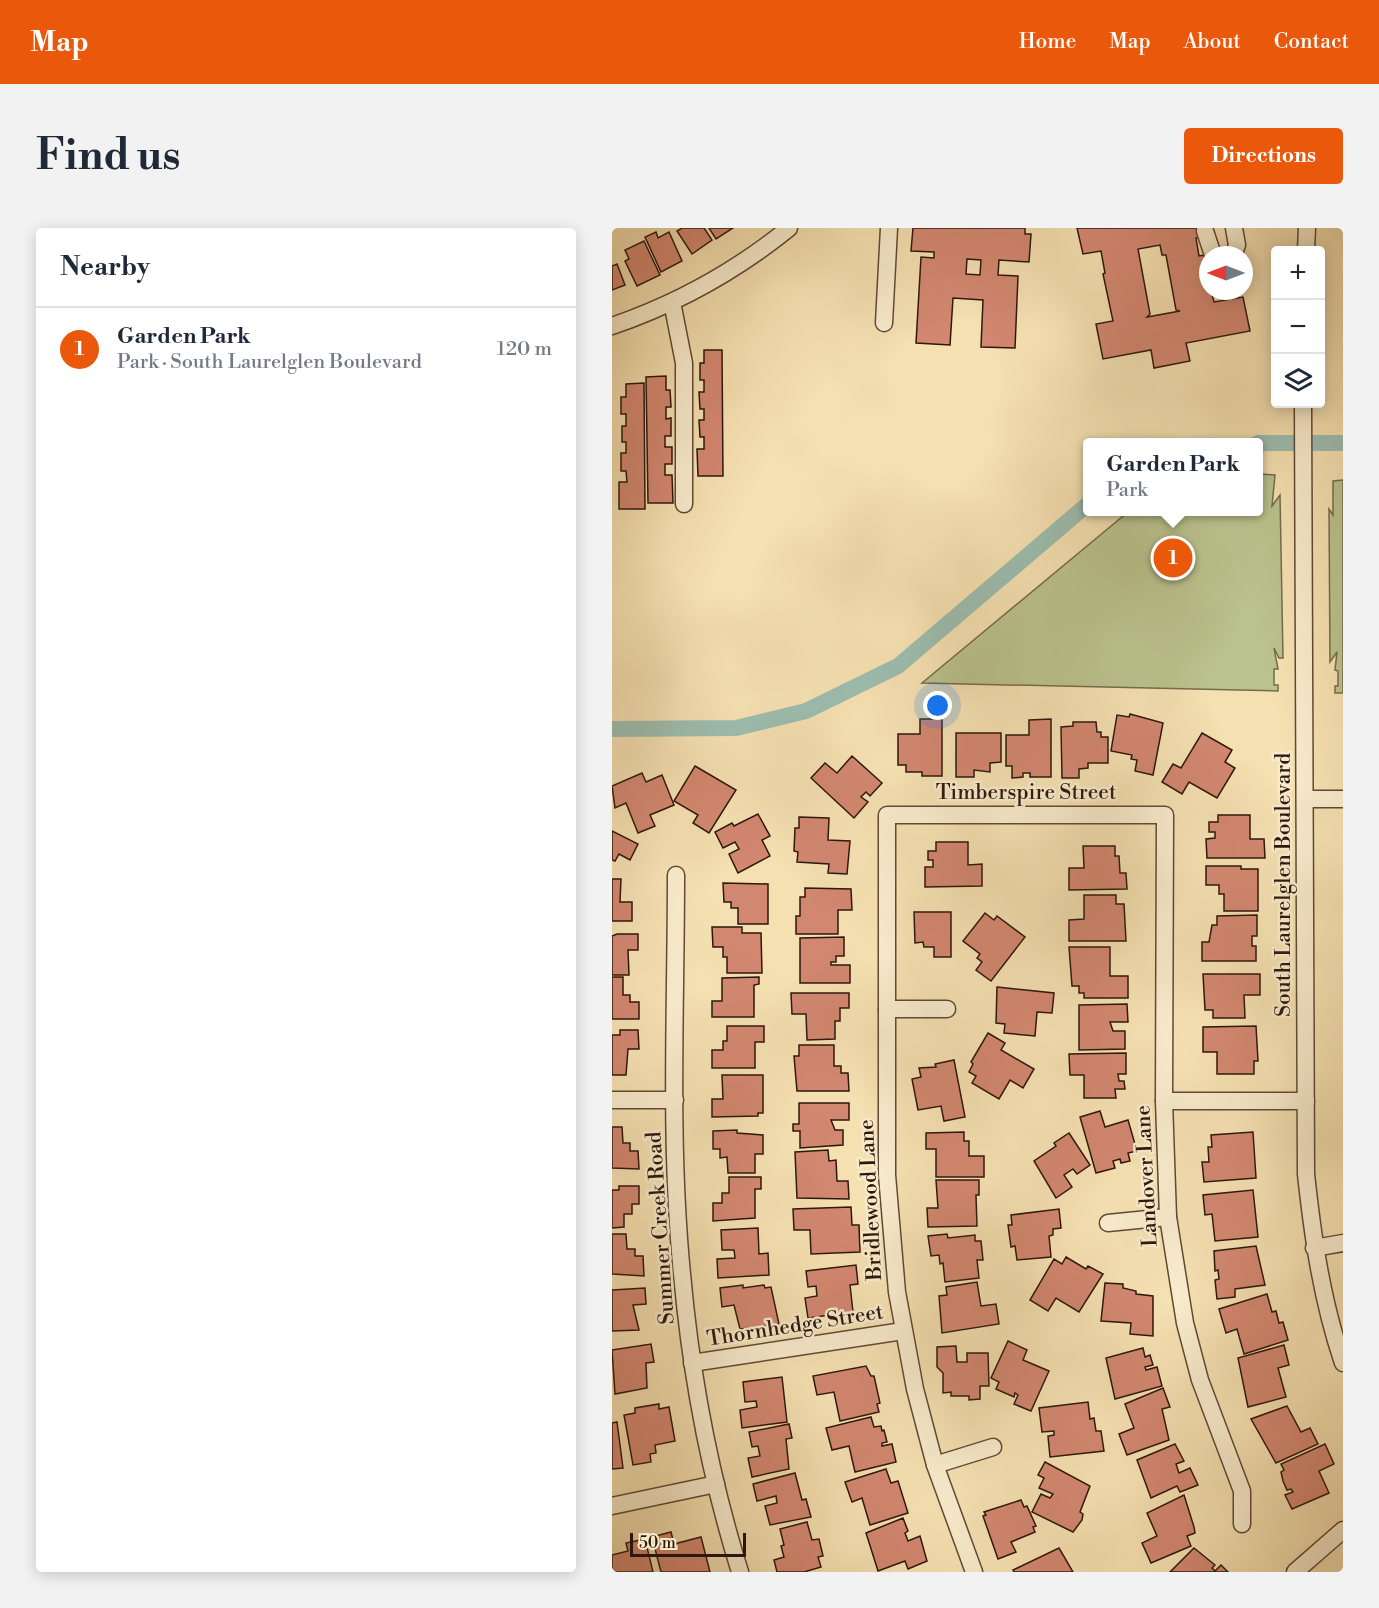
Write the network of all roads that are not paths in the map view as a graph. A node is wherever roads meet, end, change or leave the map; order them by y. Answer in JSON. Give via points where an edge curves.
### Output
{"nodes":[{"id":1,"x":788,"y":228,"type":"edge"},
{"id":2,"x":889,"y":228,"type":"edge"},
{"id":3,"x":1234,"y":228,"type":"edge"},
{"id":4,"x":1306,"y":228,"type":"edge"},
{"id":5,"x":1205,"y":231,"type":"dead end"},
{"id":6,"x":1210,"y":246,"type":"edge"},
{"id":7,"x":1237,"y":246,"type":"edge"},
{"id":8,"x":1306,"y":246,"type":"edge"},
{"id":9,"x":672,"y":302,"type":"junction"},
{"id":10,"x":884,"y":323,"type":"dead end"},
{"id":11,"x":612,"y":326,"type":"edge"},
{"id":12,"x":1303,"y":408,"type":"edge"},
{"id":13,"x":684,"y":504,"type":"dead end"},
{"id":14,"x":1306,"y":799,"type":"junction"},
{"id":15,"x":1343,"y":799,"type":"edge"},
{"id":16,"x":887,"y":815,"type":"joint"},
{"id":17,"x":1165,"y":815,"type":"joint"},
{"id":18,"x":676,"y":875,"type":"dead end"},
{"id":19,"x":887,"y":1009,"type":"junction"},
{"id":20,"x":947,"y":1009,"type":"dead end"},
{"id":21,"x":612,"y":1100,"type":"edge"},
{"id":22,"x":675,"y":1100,"type":"junction"},
{"id":23,"x":1164,"y":1101,"type":"junction"},
{"id":24,"x":1306,"y":1101,"type":"junction"},
{"id":25,"x":1168,"y":1217,"type":"junction"},
{"id":26,"x":1108,"y":1223,"type":"dead end"},
{"id":27,"x":1343,"y":1243,"type":"edge"},
{"id":28,"x":1314,"y":1248,"type":"junction"},
{"id":29,"x":903,"y":1331,"type":"junction"},
{"id":30,"x":692,"y":1363,"type":"junction"},
{"id":31,"x":1343,"y":1363,"type":"edge"},
{"id":32,"x":993,"y":1448,"type":"dead end"},
{"id":33,"x":935,"y":1465,"type":"junction"},
{"id":34,"x":716,"y":1484,"type":"junction"},
{"id":35,"x":612,"y":1506,"type":"edge"},
{"id":36,"x":1242,"y":1524,"type":"dead end"},
{"id":37,"x":1343,"y":1530,"type":"edge"},
{"id":38,"x":740,"y":1572,"type":"edge"},
{"id":39,"x":974,"y":1572,"type":"edge"},
{"id":40,"x":1295,"y":1572,"type":"edge"}],
"edges":[{"from":1,"to":9,"type":"street","via":[[723,275]]},
{"from":2,"to":10,"type":"street"},
{"from":3,"to":7,"type":"street"},
{"from":4,"to":8,"type":"street"},
{"from":5,"to":6,"type":"street"},
{"from":9,"to":11,"type":"street"},
{"from":9,"to":13,"type":"street","via":[[684,363]]},
{"from":12,"to":14,"type":"street","name":"South Laurelglen Boulevard"},
{"from":14,"to":15,"type":"street"},
{"from":14,"to":24,"type":"street","name":"South Laurelglen Boulevard"},
{"from":16,"to":17,"type":"street","name":"Timberspire Street"},
{"from":16,"to":19,"type":"street","name":"Bridlewood Lane"},
{"from":17,"to":23,"type":"street","name":"Landover Lane"},
{"from":18,"to":22,"type":"street","name":"Summer Creek Road"},
{"from":19,"to":20,"type":"street"},
{"from":19,"to":29,"type":"street","name":"Bridlewood Lane","via":[[887,1175]]},
{"from":21,"to":22,"type":"street"},
{"from":22,"to":30,"type":"street","name":"Summer Creek Road","via":[[677,1207]]},
{"from":23,"to":24,"type":"street"},
{"from":23,"to":25,"type":"street","name":"Landover Lane"},
{"from":24,"to":28,"type":"street","name":"South Laurelglen Boulevard","via":[[1306,1174]]},
{"from":25,"to":26,"type":"street"},
{"from":25,"to":36,"type":"street","name":"Landover Lane","via":[[1185,1323],[1204,1392],[1242,1491]]},
{"from":27,"to":28,"type":"street"},
{"from":28,"to":31,"type":"street","name":"South Laurelglen Boulevard","via":[[1324,1300]]},
{"from":29,"to":30,"type":"street","name":"Thornhedge Street"},
{"from":29,"to":33,"type":"street","name":"Bridlewood Lane"},
{"from":30,"to":34,"type":"street","name":"Summer Creek Road"},
{"from":32,"to":33,"type":"street"},
{"from":33,"to":39,"type":"street","name":"Bridlewood Lane"},
{"from":34,"to":35,"type":"street"},
{"from":34,"to":38,"type":"street","name":"Summer Creek Road"},
{"from":37,"to":40,"type":"street"}]}
